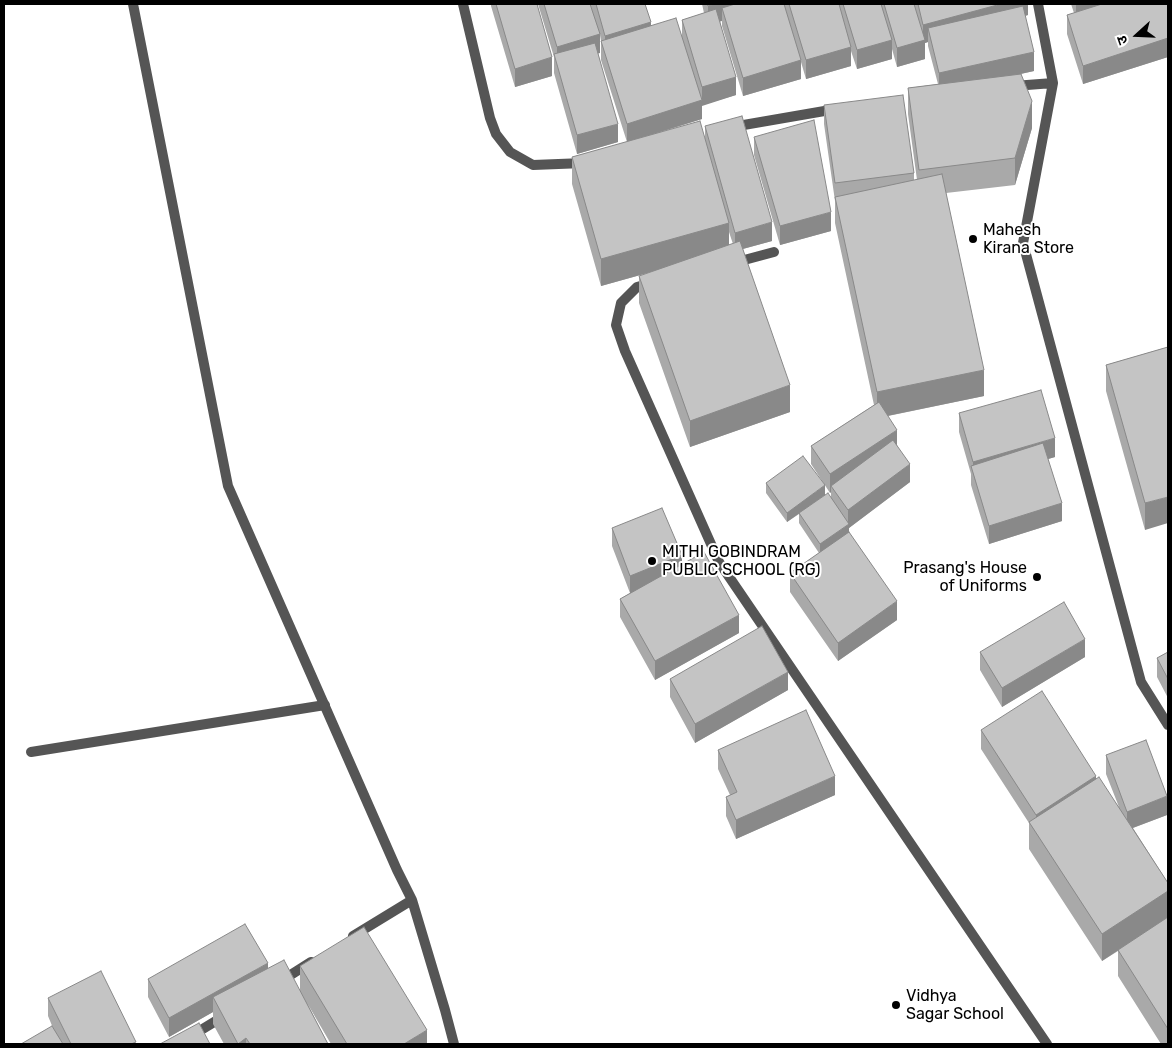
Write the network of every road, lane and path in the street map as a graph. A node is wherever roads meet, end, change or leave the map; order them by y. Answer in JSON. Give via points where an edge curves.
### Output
{"nodes":[{"id":1,"x":133,"y":4,"type":"edge"},
{"id":2,"x":463,"y":4,"type":"edge"},
{"id":3,"x":1038,"y":4,"type":"edge"},
{"id":4,"x":1052,"y":83,"type":"junction"},
{"id":5,"x":1006,"y":87,"type":"edge"},
{"id":6,"x":842,"y":108,"type":"edge"},
{"id":7,"x":724,"y":128,"type":"edge"},
{"id":8,"x":592,"y":162,"type":"edge"},
{"id":9,"x":774,"y":252,"type":"dead end"},
{"id":10,"x":719,"y":266,"type":"edge"},
{"id":11,"x":664,"y":280,"type":"edge"},
{"id":12,"x":325,"y":705,"type":"junction"},
{"id":13,"x":1168,"y":725,"type":"edge"},
{"id":14,"x":32,"y":752,"type":"dead end"},
{"id":15,"x":412,"y":900,"type":"junction"},
{"id":16,"x":345,"y":941,"type":"edge"},
{"id":17,"x":320,"y":956,"type":"edge"},
{"id":18,"x":270,"y":988,"type":"edge"},
{"id":19,"x":237,"y":1008,"type":"edge"},
{"id":20,"x":178,"y":1044,"type":"edge"},
{"id":21,"x":454,"y":1044,"type":"edge"},
{"id":22,"x":1047,"y":1044,"type":"edge"}],
"edges":[{"from":1,"to":12,"type":"street","via":[[228,486]]},
{"from":2,"to":8,"type":"street","via":[[490,118],[496,134],[510,152],[533,165]]},
{"from":3,"to":4,"type":"street"},
{"from":4,"to":5,"type":"street"},
{"from":4,"to":13,"type":"street","via":[[1023,242],[1142,682]]},
{"from":6,"to":7,"type":"street"},
{"from":9,"to":10,"type":"street"},
{"from":11,"to":22,"type":"street","via":[[637,287],[621,303],[616,325],[624,351],[719,562]]},
{"from":12,"to":14,"type":"street"},
{"from":12,"to":15,"type":"street"},
{"from":15,"to":16,"type":"street"},
{"from":15,"to":21,"type":"street"},
{"from":17,"to":18,"type":"street"},
{"from":19,"to":20,"type":"street"}]}
